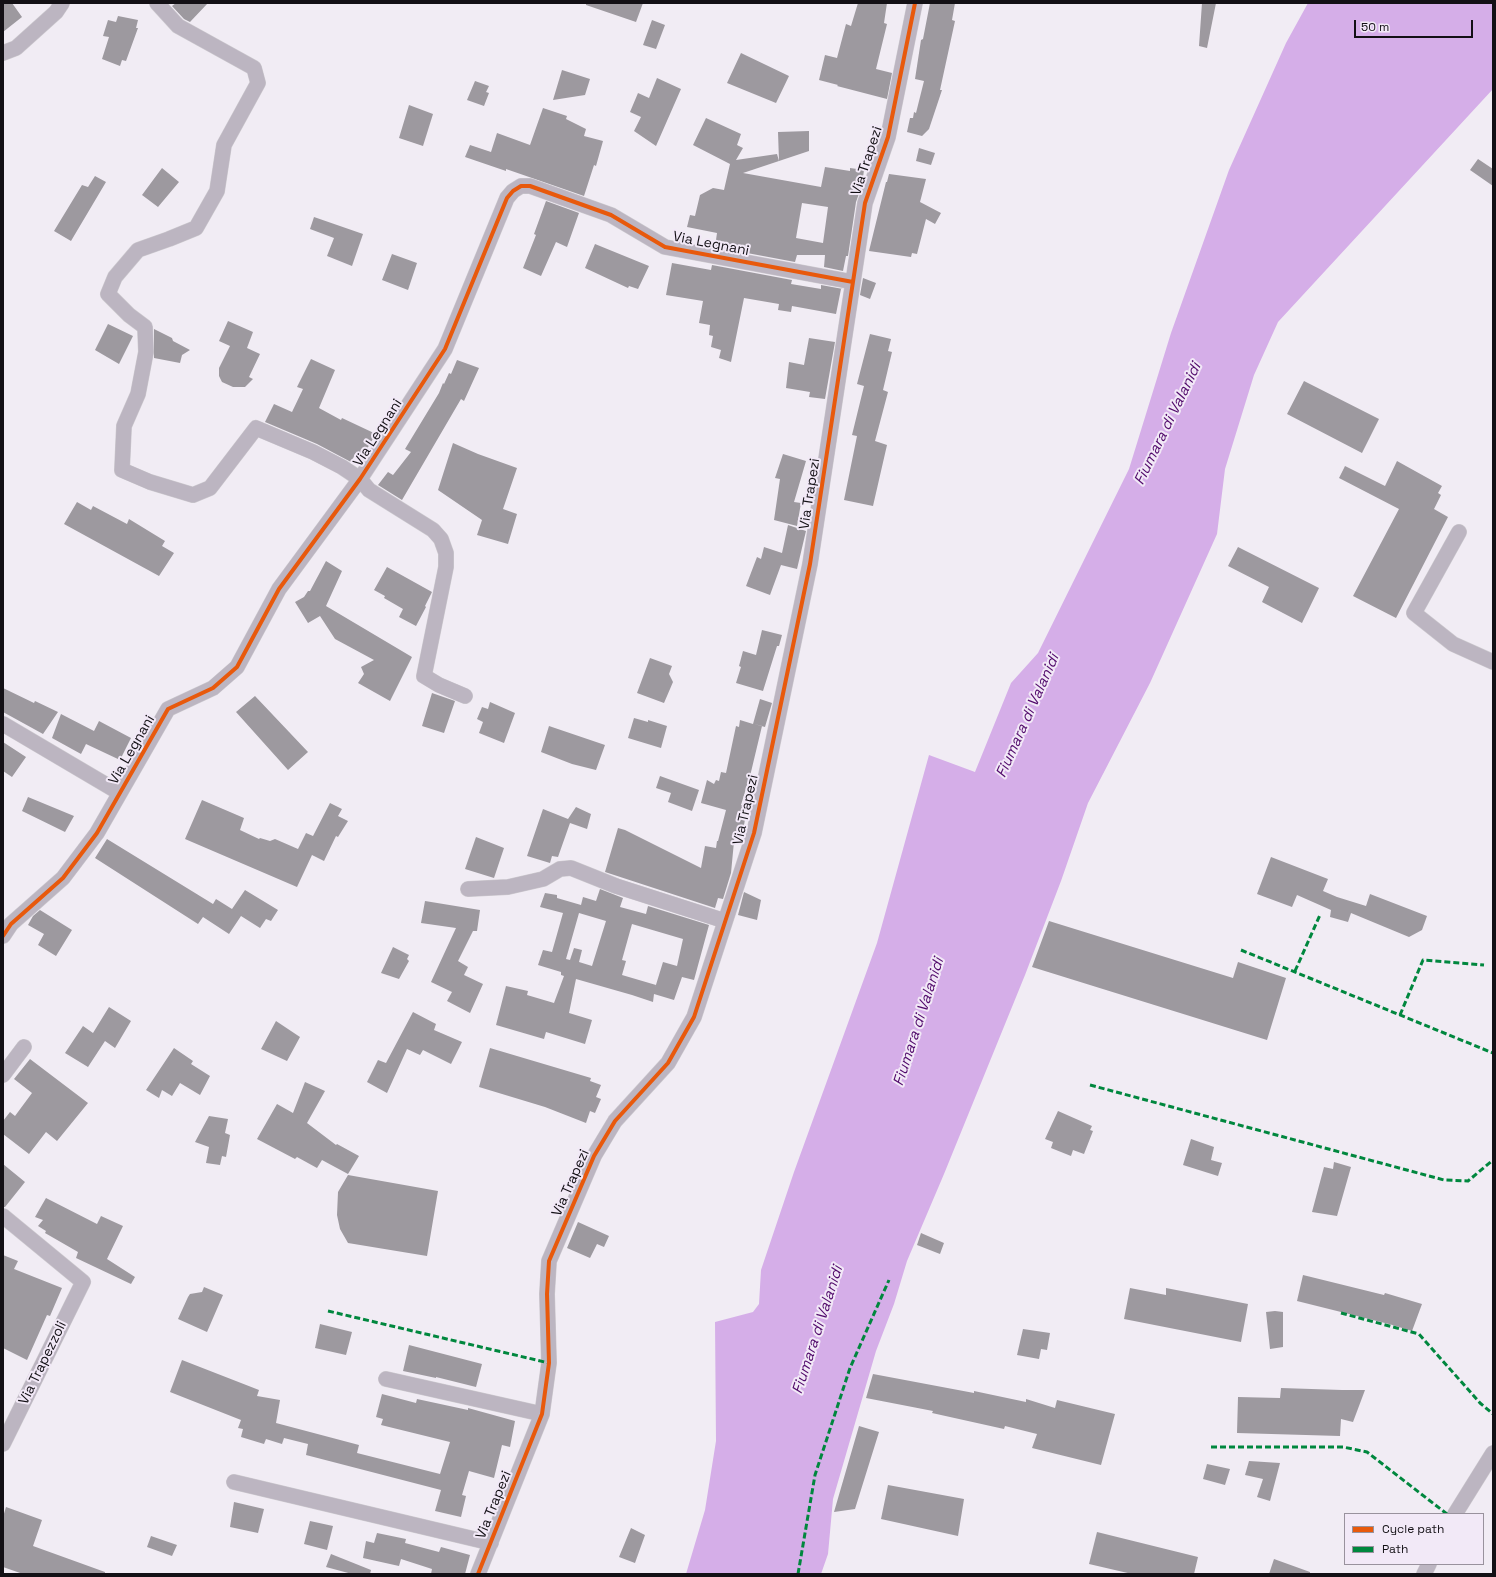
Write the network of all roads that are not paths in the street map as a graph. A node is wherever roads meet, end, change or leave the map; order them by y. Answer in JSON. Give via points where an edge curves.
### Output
{"nodes":[{"id":1,"x":62,"y":3,"type":"edge"},
{"id":2,"x":157,"y":3,"type":"edge"},
{"id":3,"x":915,"y":3,"type":"edge"},
{"id":4,"x":3,"y":53,"type":"edge"},
{"id":5,"x":853,"y":282,"type":"junction"},
{"id":6,"x":360,"y":479,"type":"junction"},
{"id":7,"x":1458,"y":532,"type":"dead end"},
{"id":8,"x":1493,"y":662,"type":"edge"},
{"id":9,"x":465,"y":696,"type":"dead end"},
{"id":10,"x":3,"y":724,"type":"edge"},
{"id":11,"x":120,"y":794,"type":"junction"},
{"id":12,"x":468,"y":890,"type":"dead end"},
{"id":13,"x":725,"y":921,"type":"junction"},
{"id":14,"x":3,"y":936,"type":"edge"},
{"id":15,"x":24,"y":1047,"type":"dead end"},
{"id":16,"x":3,"y":1075,"type":"edge"},
{"id":17,"x":3,"y":1216,"type":"edge"},
{"id":18,"x":386,"y":1379,"type":"dead end"},
{"id":19,"x":542,"y":1414,"type":"junction"},
{"id":20,"x":6,"y":1429,"type":"edge"},
{"id":21,"x":3,"y":1444,"type":"edge"},
{"id":22,"x":1493,"y":1453,"type":"edge"},
{"id":23,"x":234,"y":1482,"type":"dead end"},
{"id":24,"x":1456,"y":1513,"type":"edge"},
{"id":25,"x":491,"y":1543,"type":"junction"},
{"id":26,"x":1428,"y":1565,"type":"edge"},
{"id":27,"x":478,"y":1574,"type":"edge"},
{"id":28,"x":1424,"y":1574,"type":"edge"}],
"edges":[{"from":1,"to":4,"type":"street","via":[[56,12],[16,48]]},
{"from":2,"to":6,"type":"street","via":[[178,26],[254,68],[258,83],[224,145],[216,192],[196,228],[138,250],[114,277],[108,294],[145,327],[146,352],[138,394],[124,426],[122,470],[150,482],[193,495],[210,488],[256,428],[342,466]]},
{"from":3,"to":5,"type":"street","name":"Via Trapezi","via":[[888,137],[865,203]]},
{"from":5,"to":6,"type":"street","name":"Via Legnani","via":[[665,247],[610,215],[530,186],[521,186],[507,198],[445,349]]},
{"from":5,"to":13,"type":"street","name":"Via Trapezi","via":[[810,564],[754,833]]},
{"from":6,"to":9,"type":"street","via":[[369,490],[433,530],[441,539],[446,553],[446,567],[424,676]]},
{"from":6,"to":11,"type":"street","name":"Via Legnani","via":[[279,589],[237,667],[213,688],[168,709]]},
{"from":7,"to":8,"type":"street","via":[[1414,613],[1453,644]]},
{"from":10,"to":11,"type":"street"},
{"from":11,"to":14,"type":"street","name":"Via Legnani","via":[[97,834],[63,878],[11,924]]},
{"from":12,"to":13,"type":"street","via":[[508,887],[542,879],[560,869],[571,868],[616,886]]},
{"from":13,"to":19,"type":"street","name":"Via Trapezi","via":[[694,1017],[668,1064],[615,1121],[594,1156],[549,1261],[549,1363]]},
{"from":15,"to":16,"type":"street"},
{"from":17,"to":20,"type":"street","name":"Via Trapezzoli","via":[[83,1282]]},
{"from":18,"to":19,"type":"street"},
{"from":19,"to":25,"type":"street","name":"Via Trapezi"},
{"from":20,"to":21,"type":"street","name":"Via Trapezzoli"},
{"from":22,"to":24,"type":"street"},
{"from":23,"to":25,"type":"street"},
{"from":25,"to":27,"type":"street","name":"Via Trapezi"},
{"from":26,"to":28,"type":"street"}]}
